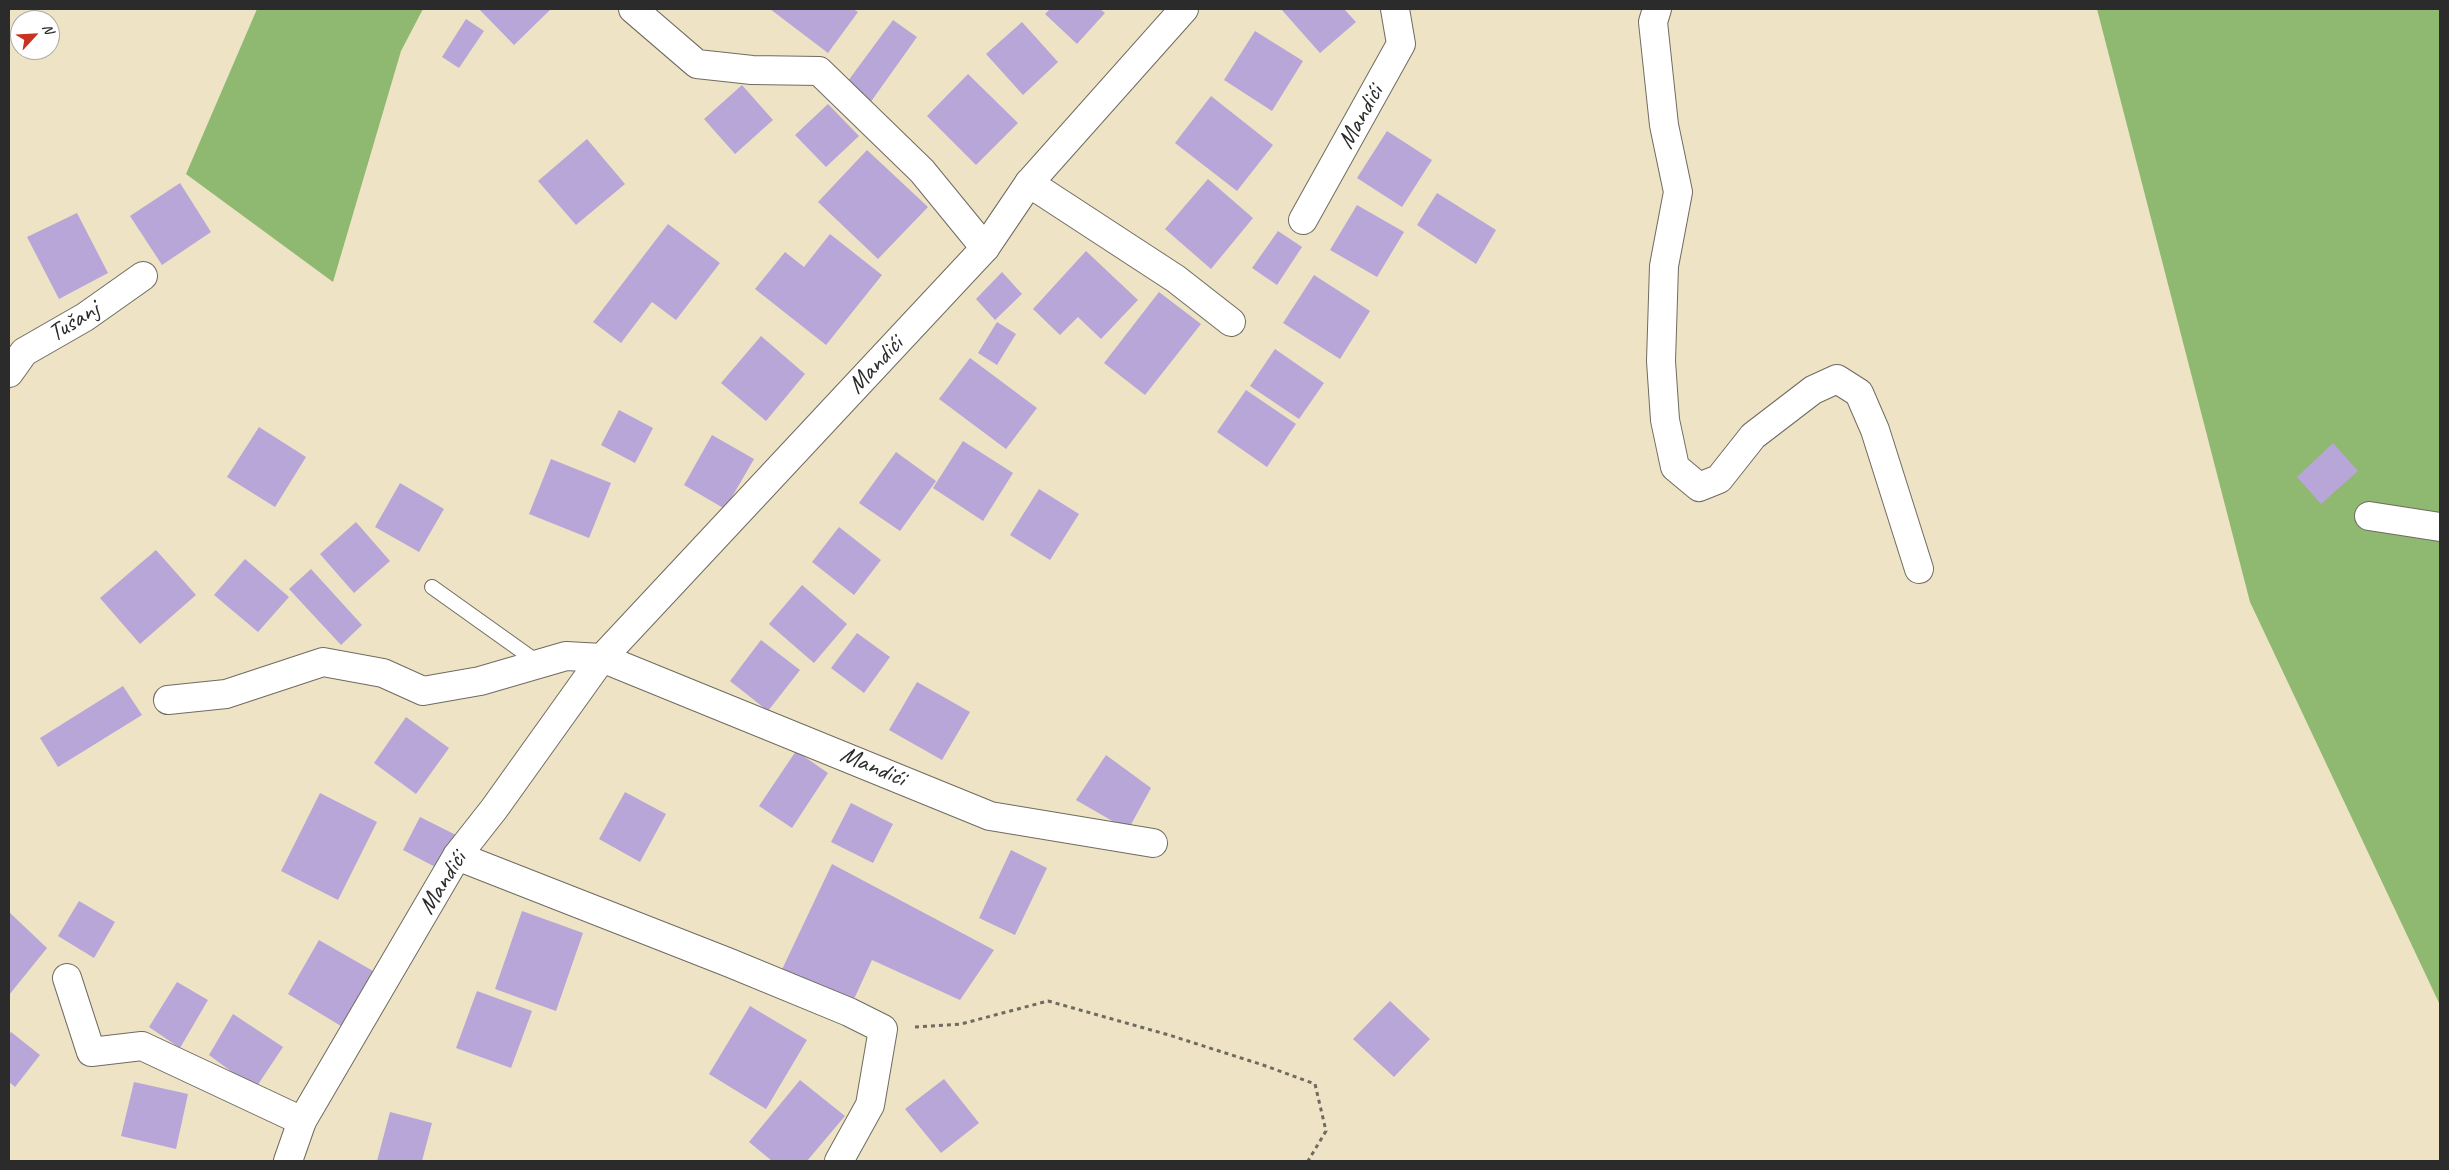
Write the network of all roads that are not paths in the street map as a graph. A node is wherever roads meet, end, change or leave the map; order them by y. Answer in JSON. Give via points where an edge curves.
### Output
{"nodes":[{"id":1,"x":633,"y":9,"type":"edge"},
{"id":2,"x":1184,"y":9,"type":"edge"},
{"id":3,"x":1395,"y":9,"type":"edge"},
{"id":4,"x":1655,"y":16,"type":"edge"},
{"id":5,"x":1029,"y":183,"type":"junction"},
{"id":6,"x":1303,"y":220,"type":"dead end"},
{"id":7,"x":985,"y":248,"type":"junction"},
{"id":8,"x":143,"y":276,"type":"dead end"},
{"id":9,"x":1231,"y":322,"type":"dead end"},
{"id":10,"x":9,"y":373,"type":"edge"},
{"id":11,"x":2369,"y":516,"type":"dead end"},
{"id":12,"x":2440,"y":527,"type":"edge"},
{"id":13,"x":1919,"y":569,"type":"dead end"},
{"id":14,"x":432,"y":587,"type":"dead end"},
{"id":15,"x":602,"y":658,"type":"junction"},
{"id":16,"x":542,"y":665,"type":"junction"},
{"id":17,"x":168,"y":700,"type":"dead end"},
{"id":18,"x":1153,"y":843,"type":"dead end"},
{"id":19,"x":457,"y":856,"type":"junction"},
{"id":20,"x":67,"y":978,"type":"dead end"},
{"id":21,"x":302,"y":1121,"type":"junction"},
{"id":22,"x":288,"y":1161,"type":"edge"},
{"id":23,"x":839,"y":1161,"type":"edge"}],
"edges":[{"from":1,"to":7,"type":"street","via":[[697,64],[752,70],[819,71],[922,172]]},
{"from":2,"to":5,"type":"street","name":"Mandići"},
{"from":3,"to":6,"type":"street","name":"Mandići","via":[[1400,44]]},
{"from":4,"to":13,"type":"street","via":[[1664,124],[1678,192],[1664,266],[1661,361],[1665,420],[1674,466],[1699,487],[1719,480],[1753,436],[1813,390],[1837,379],[1859,393],[1875,430]]},
{"from":5,"to":7,"type":"street","name":"Mandići"},
{"from":5,"to":9,"type":"street","via":[[1176,278]]},
{"from":7,"to":15,"type":"street","name":"Mandići"},
{"from":8,"to":10,"type":"street","name":"Tušanj","via":[[24,352]]},
{"from":11,"to":12,"type":"street"},
{"from":14,"to":16,"type":"lane"},
{"from":15,"to":16,"type":"street","name":"Mandići","via":[[566,656]]},
{"from":15,"to":18,"type":"street","name":"Mandići","via":[[990,816]]},
{"from":15,"to":19,"type":"street","name":"Mandići","via":[[494,810]]},
{"from":16,"to":17,"type":"street","name":"Mandići","via":[[423,691],[382,673],[323,662],[226,694]]},
{"from":19,"to":21,"type":"street","name":"Mandići"},
{"from":19,"to":23,"type":"street","via":[[730,962],[883,1029],[870,1105]]},
{"from":20,"to":21,"type":"street","via":[[91,1052],[142,1046]]},
{"from":21,"to":22,"type":"street","name":"Mandići"}]}
